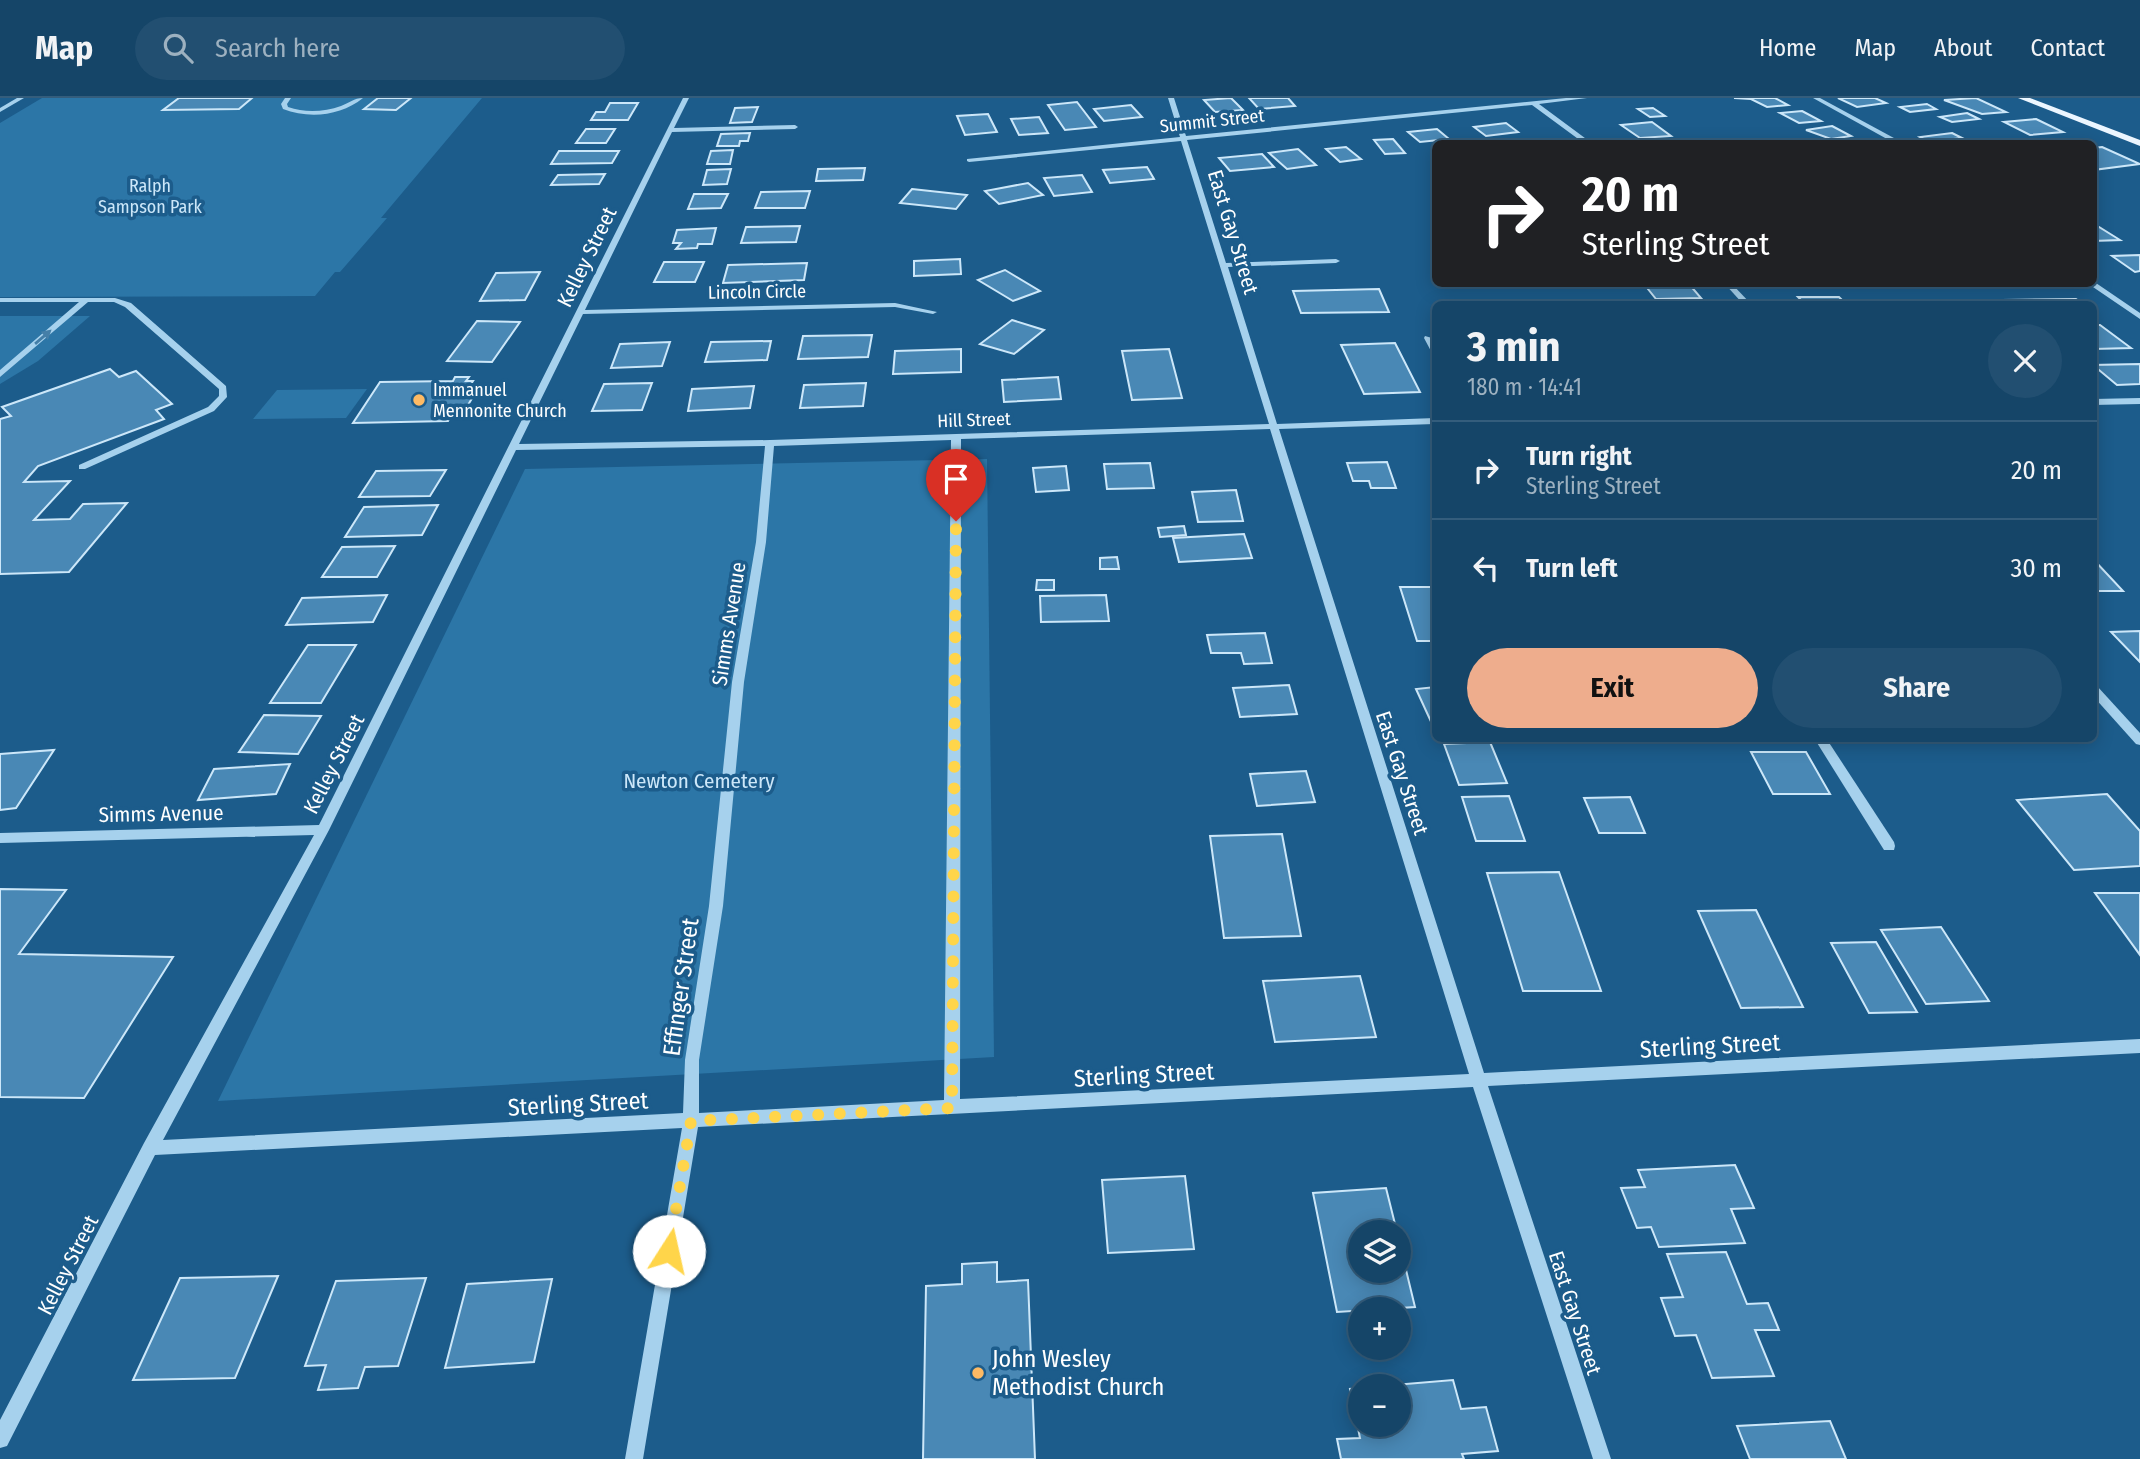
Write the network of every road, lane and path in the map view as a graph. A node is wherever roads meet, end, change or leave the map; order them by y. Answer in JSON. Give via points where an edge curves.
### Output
{"nodes":[{"id":1,"x":21,"y":98,"type":"edge"},
{"id":2,"x":288,"y":98,"type":"edge"},
{"id":3,"x":360,"y":98,"type":"edge"},
{"id":4,"x":686,"y":98,"type":"edge"},
{"id":5,"x":1171,"y":98,"type":"edge"},
{"id":6,"x":1584,"y":98,"type":"edge"},
{"id":7,"x":1816,"y":98,"type":"edge"},
{"id":8,"x":2022,"y":98,"type":"edge"},
{"id":9,"x":1533,"y":103,"type":"junction"},
{"id":10,"x":0,"y":110,"type":"edge"},
{"id":11,"x":795,"y":127,"type":"dead end"},
{"id":12,"x":670,"y":130,"type":"junction"},
{"id":13,"x":1183,"y":138,"type":"junction"},
{"id":14,"x":1584,"y":140,"type":"edge"},
{"id":15,"x":1895,"y":140,"type":"edge"},
{"id":16,"x":2140,"y":143,"type":"edge"},
{"id":17,"x":969,"y":160,"type":"dead end"},
{"id":18,"x":1335,"y":261,"type":"dead end"},
{"id":19,"x":1224,"y":265,"type":"junction"},
{"id":20,"x":2097,"y":286,"type":"edge"},
{"id":21,"x":1731,"y":287,"type":"edge"},
{"id":22,"x":0,"y":300,"type":"edge"},
{"id":23,"x":86,"y":300,"type":"junction"},
{"id":24,"x":1744,"y":301,"type":"edge"},
{"id":25,"x":582,"y":312,"type":"junction"},
{"id":26,"x":933,"y":312,"type":"dead end"},
{"id":27,"x":2140,"y":317,"type":"edge"},
{"id":28,"x":1428,"y":338,"type":"dead end"},
{"id":29,"x":1432,"y":345,"type":"edge"},
{"id":30,"x":0,"y":374,"type":"edge"},
{"id":31,"x":2140,"y":401,"type":"edge"},
{"id":32,"x":2097,"y":402,"type":"edge"},
{"id":33,"x":1432,"y":421,"type":"edge"},
{"id":34,"x":1273,"y":426,"type":"junction"},
{"id":35,"x":956,"y":437,"type":"junction"},
{"id":36,"x":770,"y":443,"type":"junction"},
{"id":37,"x":513,"y":447,"type":"junction"},
{"id":38,"x":82,"y":467,"type":"dead end"},
{"id":39,"x":2097,"y":693,"type":"edge"},
{"id":40,"x":2140,"y":741,"type":"edge"},
{"id":41,"x":1823,"y":742,"type":"edge"},
{"id":42,"x":725,"y":811,"type":"joint"},
{"id":43,"x":323,"y":830,"type":"junction"},
{"id":44,"x":0,"y":838,"type":"edge"},
{"id":45,"x":1889,"y":846,"type":"dead end"},
{"id":46,"x":2140,"y":1046,"type":"edge"},
{"id":47,"x":1479,"y":1081,"type":"junction"},
{"id":48,"x":952,"y":1108,"type":"junction"},
{"id":49,"x":691,"y":1121,"type":"junction"},
{"id":50,"x":150,"y":1148,"type":"junction"},
{"id":51,"x":0,"y":1439,"type":"edge"},
{"id":52,"x":634,"y":1459,"type":"edge"},
{"id":53,"x":1602,"y":1459,"type":"edge"}],
"edges":[{"from":1,"to":10,"type":"street"},
{"from":2,"to":3,"type":"street","via":[[285,108],[311,112],[336,109]]},
{"from":4,"to":12,"type":"street","name":"Kelley Street"},
{"from":5,"to":13,"type":"street","name":"East Gay Street"},
{"from":6,"to":9,"type":"street","name":"Summit Street"},
{"from":7,"to":15,"type":"street"},
{"from":8,"to":16,"type":"main road"},
{"from":9,"to":13,"type":"street","name":"Summit Street"},
{"from":9,"to":14,"type":"street"},
{"from":11,"to":12,"type":"street"},
{"from":12,"to":25,"type":"street","name":"Kelley Street"},
{"from":13,"to":17,"type":"street","name":"Summit Street"},
{"from":13,"to":19,"type":"street","name":"East Gay Street"},
{"from":18,"to":19,"type":"street"},
{"from":19,"to":34,"type":"street","name":"East Gay Street"},
{"from":20,"to":27,"type":"street"},
{"from":21,"to":24,"type":"street"},
{"from":22,"to":23,"type":"street"},
{"from":30,"to":23,"type":"street","one_way":true},
{"from":23,"to":38,"type":"street","via":[[128,305],[223,388],[223,397],[211,409]]},
{"from":25,"to":26,"type":"street","name":"Lincoln Circle","via":[[895,305]]},
{"from":25,"to":37,"type":"street","name":"Kelley Street"},
{"from":28,"to":29,"type":"street"},
{"from":31,"to":32,"type":"street"},
{"from":33,"to":34,"type":"street","name":"Hill Street"},
{"from":34,"to":35,"type":"street","name":"Hill Street"},
{"from":34,"to":47,"type":"street","name":"East Gay Street"},
{"from":35,"to":36,"type":"street","name":"Hill Street"},
{"from":35,"to":48,"type":"street"},
{"from":36,"to":37,"type":"street","name":"Hill Street"},
{"from":36,"to":42,"type":"street","name":"Simms Avenue"},
{"from":37,"to":43,"type":"street","name":"Kelley Street"},
{"from":39,"to":40,"type":"street"},
{"from":41,"to":45,"type":"street"},
{"from":42,"to":49,"type":"street","name":"Effinger Street","via":[[716,906],[692,1060]]},
{"from":43,"to":44,"type":"street","name":"Simms Avenue"},
{"from":43,"to":50,"type":"street","name":"Kelley Street"},
{"from":46,"to":47,"type":"street","name":"Sterling Street"},
{"from":47,"to":48,"type":"street","name":"Sterling Street"},
{"from":47,"to":53,"type":"street","name":"East Gay Street"},
{"from":48,"to":49,"type":"street","name":"Sterling Street"},
{"from":49,"to":50,"type":"street","name":"Sterling Street"},
{"from":49,"to":52,"type":"street","name":"Effinger Street"},
{"from":50,"to":51,"type":"street","name":"Kelley Street"}]}
